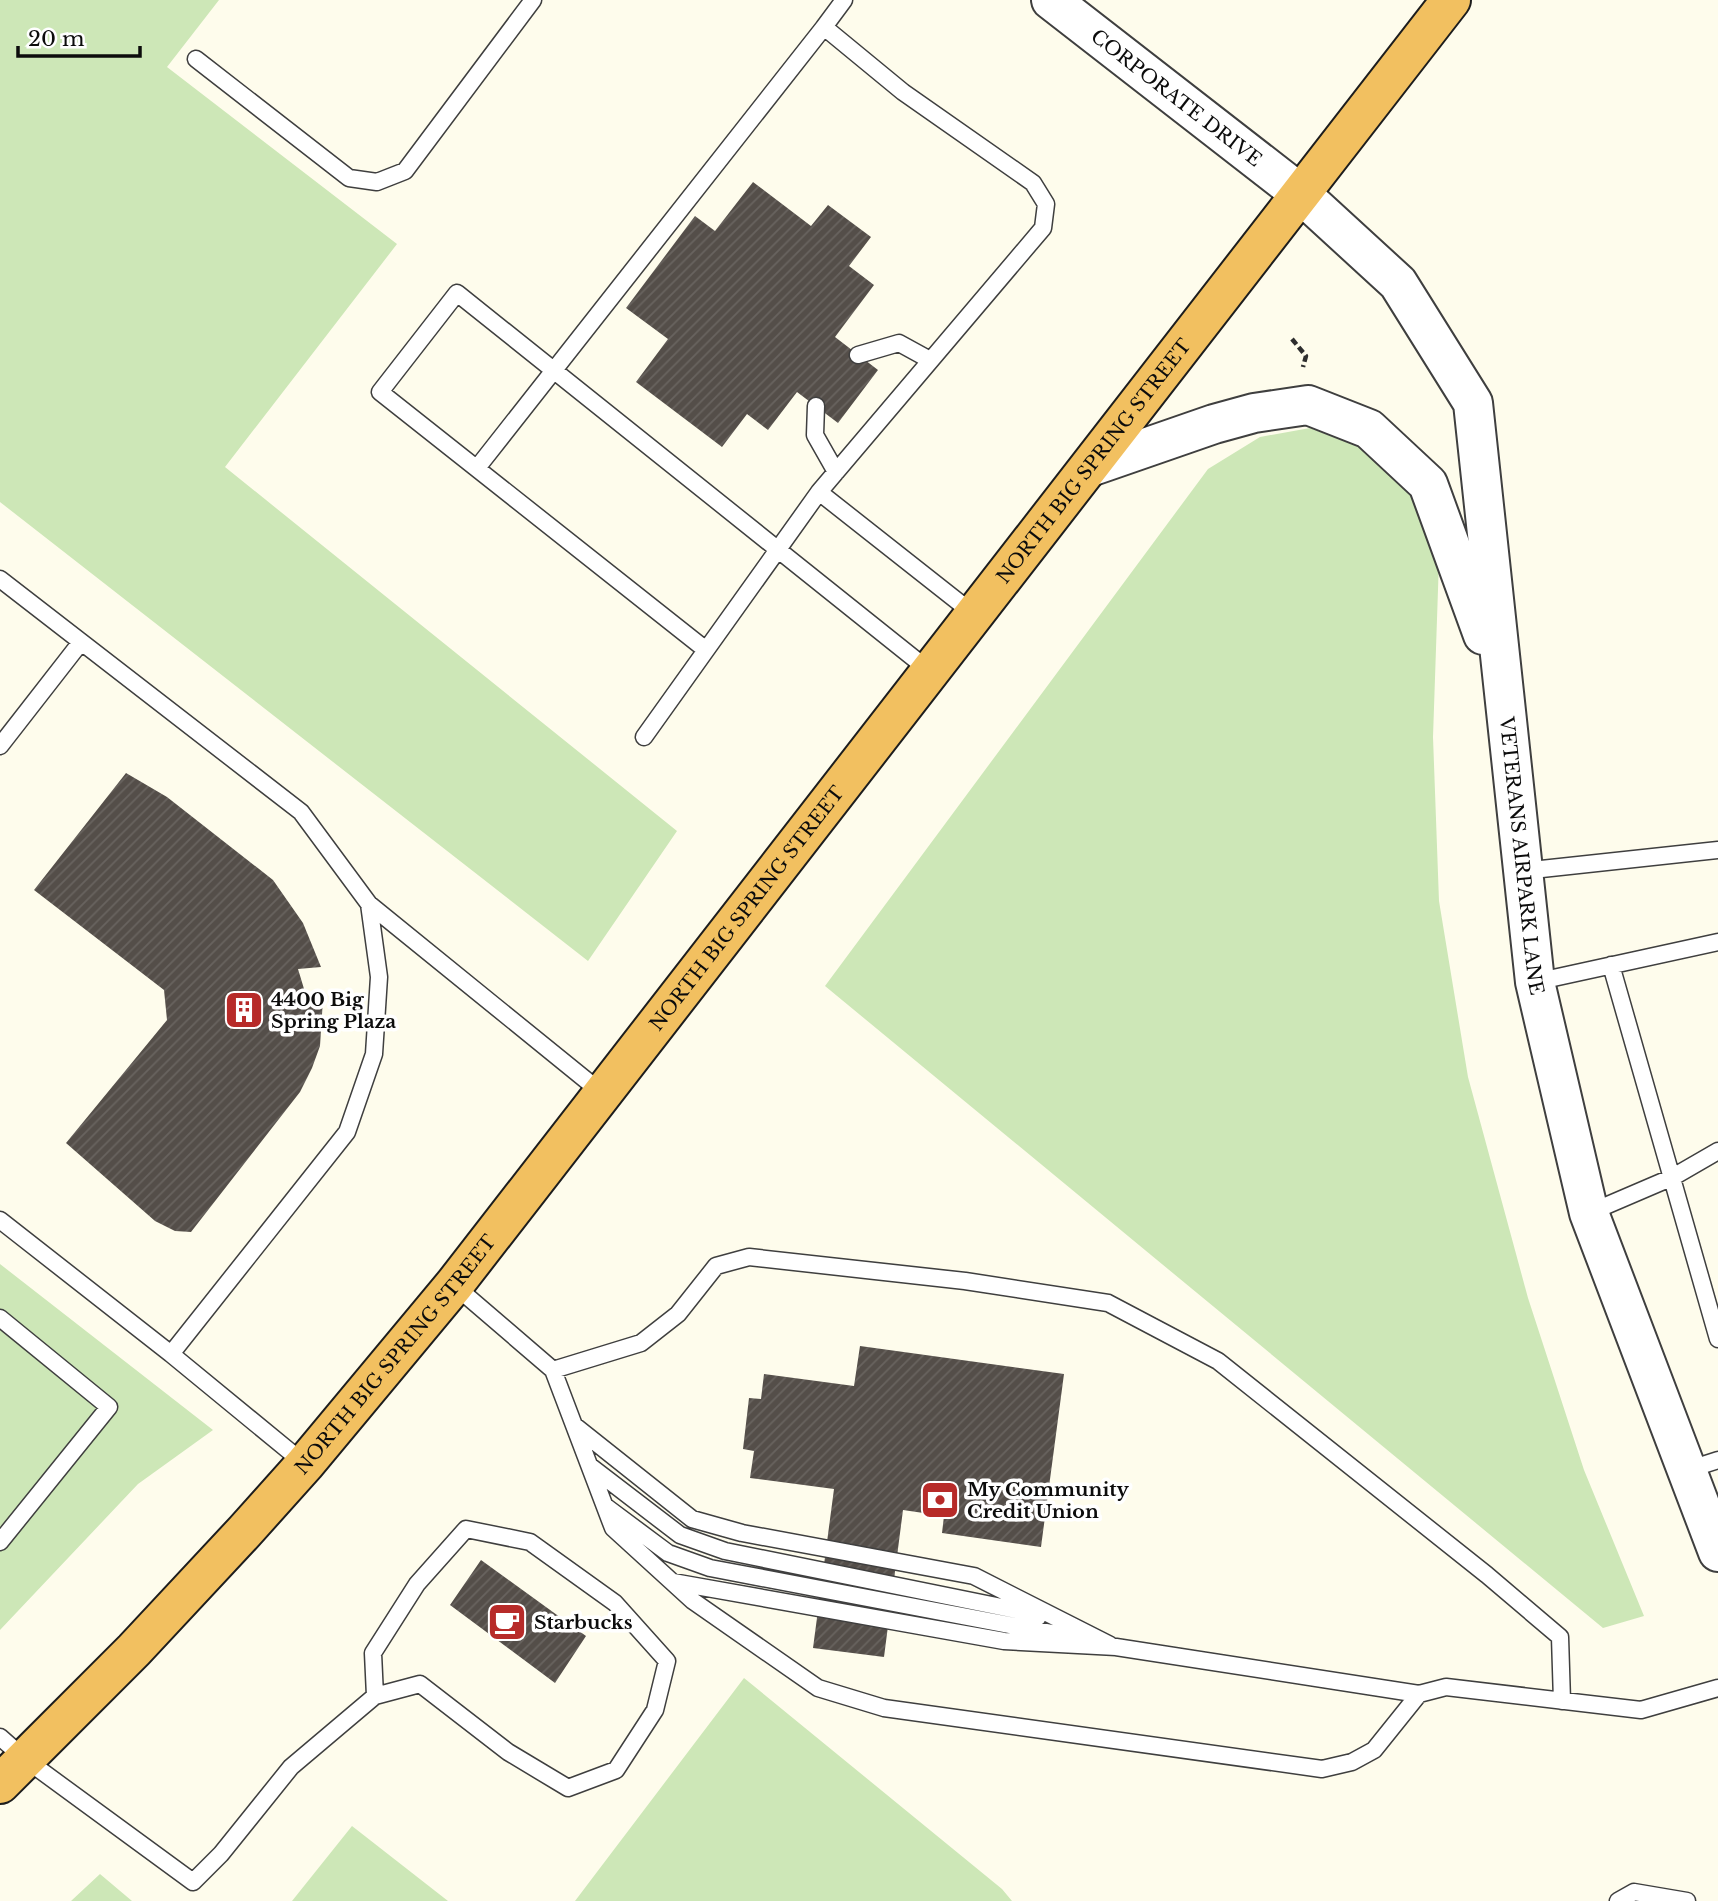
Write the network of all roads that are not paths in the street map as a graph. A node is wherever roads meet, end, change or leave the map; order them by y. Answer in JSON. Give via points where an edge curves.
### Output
{"nodes":[{"id":1,"x":533,"y":0,"type":"edge"},
{"id":2,"x":844,"y":0,"type":"edge"},
{"id":3,"x":1051,"y":0,"type":"edge"},
{"id":4,"x":1451,"y":0,"type":"edge"},
{"id":5,"x":824,"y":27,"type":"junction"},
{"id":6,"x":196,"y":59,"type":"dead end"},
{"id":7,"x":1302,"y":195,"type":"junction"},
{"id":8,"x":858,"y":355,"type":"dead end"},
{"id":9,"x":930,"y":360,"type":"junction"},
{"id":10,"x":554,"y":371,"type":"junction"},
{"id":11,"x":816,"y":406,"type":"dead end"},
{"id":12,"x":1090,"y":467,"type":"junction"},
{"id":13,"x":477,"y":468,"type":"junction"},
{"id":14,"x":836,"y":472,"type":"junction"},
{"id":15,"x":819,"y":492,"type":"junction"},
{"id":16,"x":778,"y":550,"type":"junction"},
{"id":17,"x":0,"y":579,"type":"edge"},
{"id":18,"x":975,"y":615,"type":"junction"},
{"id":19,"x":81,"y":642,"type":"junction"},
{"id":20,"x":706,"y":650,"type":"junction"},
{"id":21,"x":931,"y":672,"type":"junction"},
{"id":22,"x":1505,"y":696,"type":"junction"},
{"id":23,"x":644,"y":737,"type":"dead end"},
{"id":24,"x":0,"y":746,"type":"edge"},
{"id":25,"x":1718,"y":850,"type":"edge"},
{"id":26,"x":1523,"y":871,"type":"junction"},
{"id":27,"x":369,"y":904,"type":"junction"},
{"id":28,"x":1718,"y":942,"type":"edge"},
{"id":29,"x":1611,"y":965,"type":"junction"},
{"id":30,"x":1535,"y":982,"type":"junction"},
{"id":31,"x":604,"y":1094,"type":"junction"},
{"id":32,"x":1718,"y":1151,"type":"edge"},
{"id":33,"x":1673,"y":1177,"type":"junction"},
{"id":34,"x":1588,"y":1213,"type":"junction"},
{"id":35,"x":0,"y":1220,"type":"edge"},
{"id":36,"x":454,"y":1285,"type":"junction"},
{"id":37,"x":0,"y":1318,"type":"edge"},
{"id":38,"x":1718,"y":1339,"type":"edge"},
{"id":39,"x":172,"y":1354,"type":"junction"},
{"id":40,"x":553,"y":1370,"type":"junction"},
{"id":41,"x":574,"y":1426,"type":"junction"},
{"id":42,"x":305,"y":1464,"type":"junction"},
{"id":43,"x":588,"y":1465,"type":"junction"},
{"id":44,"x":1702,"y":1465,"type":"edge"},
{"id":45,"x":604,"y":1505,"type":"junction"},
{"id":46,"x":0,"y":1542,"type":"edge"},
{"id":47,"x":1718,"y":1552,"type":"edge"},
{"id":48,"x":673,"y":1583,"type":"junction"},
{"id":49,"x":1116,"y":1647,"type":"junction"},
{"id":50,"x":1718,"y":1688,"type":"edge"},
{"id":51,"x":1419,"y":1694,"type":"junction"},
{"id":52,"x":375,"y":1696,"type":"junction"},
{"id":53,"x":1562,"y":1701,"type":"junction"},
{"id":54,"x":8,"y":1760,"type":"edge"},
{"id":55,"x":1618,"y":1901,"type":"edge"},
{"id":56,"x":1687,"y":1901,"type":"edge"}],
"edges":[{"from":1,"to":6,"type":"lane","via":[[405,170],[377,182],[349,178]]},
{"from":2,"to":5,"type":"lane"},
{"from":3,"to":7,"type":"street","name":"CORPORATE DRIVE"},
{"from":4,"to":7,"type":"highway","name":"NORTH BIG SPRING STREET"},
{"from":5,"to":9,"type":"lane","via":[[902,92],[1033,183],[1046,205],[1043,228]]},
{"from":5,"to":10,"type":"lane"},
{"from":7,"to":12,"type":"highway","name":"NORTH BIG SPRING STREET"},
{"from":7,"to":22,"type":"street","name":"VETERANS AIRPARK LANE","via":[[1398,283],[1473,403]]},
{"from":8,"to":9,"type":"lane","via":[[899,343]]},
{"from":9,"to":14,"type":"lane"},
{"from":10,"to":13,"type":"lane"},
{"from":10,"to":13,"type":"lane","via":[[457,293],[380,392]]},
{"from":10,"to":16,"type":"lane"},
{"from":11,"to":14,"type":"lane","via":[[815,435]]},
{"from":12,"to":18,"type":"highway","name":"NORTH BIG SPRING STREET"},
{"from":12,"to":22,"type":"street","via":[[1214,424],[1308,405],[1369,429],[1428,484]]},
{"from":13,"to":20,"type":"lane"},
{"from":14,"to":15,"type":"lane"},
{"from":15,"to":16,"type":"lane"},
{"from":15,"to":18,"type":"lane"},
{"from":16,"to":20,"type":"lane"},
{"from":16,"to":21,"type":"lane"},
{"from":17,"to":19,"type":"lane"},
{"from":18,"to":21,"type":"highway","name":"NORTH BIG SPRING STREET"},
{"from":19,"to":24,"type":"lane"},
{"from":19,"to":27,"type":"lane","via":[[301,812]]},
{"from":20,"to":23,"type":"lane"},
{"from":21,"to":31,"type":"highway","name":"NORTH BIG SPRING STREET"},
{"from":22,"to":26,"type":"street","name":"VETERANS AIRPARK LANE"},
{"from":25,"to":26,"type":"lane"},
{"from":26,"to":30,"type":"street","name":"VETERANS AIRPARK LANE"},
{"from":27,"to":31,"type":"lane"},
{"from":27,"to":39,"type":"lane","via":[[379,976],[374,1054],[347,1132]]},
{"from":28,"to":29,"type":"lane"},
{"from":29,"to":30,"type":"lane"},
{"from":29,"to":33,"type":"lane"},
{"from":30,"to":34,"type":"street","name":"VETERANS AIRPARK LANE"},
{"from":31,"to":36,"type":"highway","name":"NORTH BIG SPRING STREET"},
{"from":32,"to":33,"type":"lane"},
{"from":33,"to":34,"type":"lane"},
{"from":33,"to":38,"type":"lane"},
{"from":34,"to":44,"type":"street","name":"VETERANS AIRPARK LANE"},
{"from":35,"to":39,"type":"lane"},
{"from":36,"to":40,"type":"lane"},
{"from":36,"to":42,"type":"highway","name":"NORTH BIG SPRING STREET"},
{"from":37,"to":46,"type":"lane","via":[[109,1407]]},
{"from":39,"to":42,"type":"lane"},
{"from":40,"to":41,"type":"lane"},
{"from":40,"to":53,"type":"lane","via":[[641,1343],[678,1314],[716,1266],[749,1257],[965,1281],[1108,1303],[1218,1361],[1560,1637]]},
{"from":41,"to":43,"type":"lane"},
{"from":41,"to":49,"type":"lane","via":[[692,1519],[742,1533],[974,1576]]},
{"from":42,"to":54,"type":"highway","name":"NORTH BIG SPRING STREET","via":[[134,1650]]},
{"from":43,"to":45,"type":"lane"},
{"from":43,"to":49,"type":"lane","via":[[680,1535],[725,1551],[1026,1612]]},
{"from":44,"to":47,"type":"street","name":"VETERANS AIRPARK LANE"},
{"from":45,"to":48,"type":"lane","via":[[613,1528]]},
{"from":45,"to":49,"type":"lane","via":[[668,1553],[710,1568]]},
{"from":48,"to":49,"type":"lane","via":[[1004,1641]]},
{"from":48,"to":51,"type":"lane","via":[[818,1688],[884,1708],[1322,1769],[1352,1762],[1374,1750]]},
{"from":49,"to":51,"type":"lane"},
{"from":50,"to":53,"type":"lane","via":[[1642,1710]]},
{"from":51,"to":53,"type":"lane","via":[[1446,1688]]},
{"from":52,"to":52,"type":"lane","via":[[420,1684],[508,1752],[568,1788],[616,1770],[655,1710],[667,1661],[615,1603],[530,1542],[466,1529],[417,1584],[373,1653]]},
{"from":52,"to":54,"type":"lane","via":[[291,1767],[193,1882]]},
{"from":55,"to":56,"type":"lane","via":[[1634,1892]]}]}
